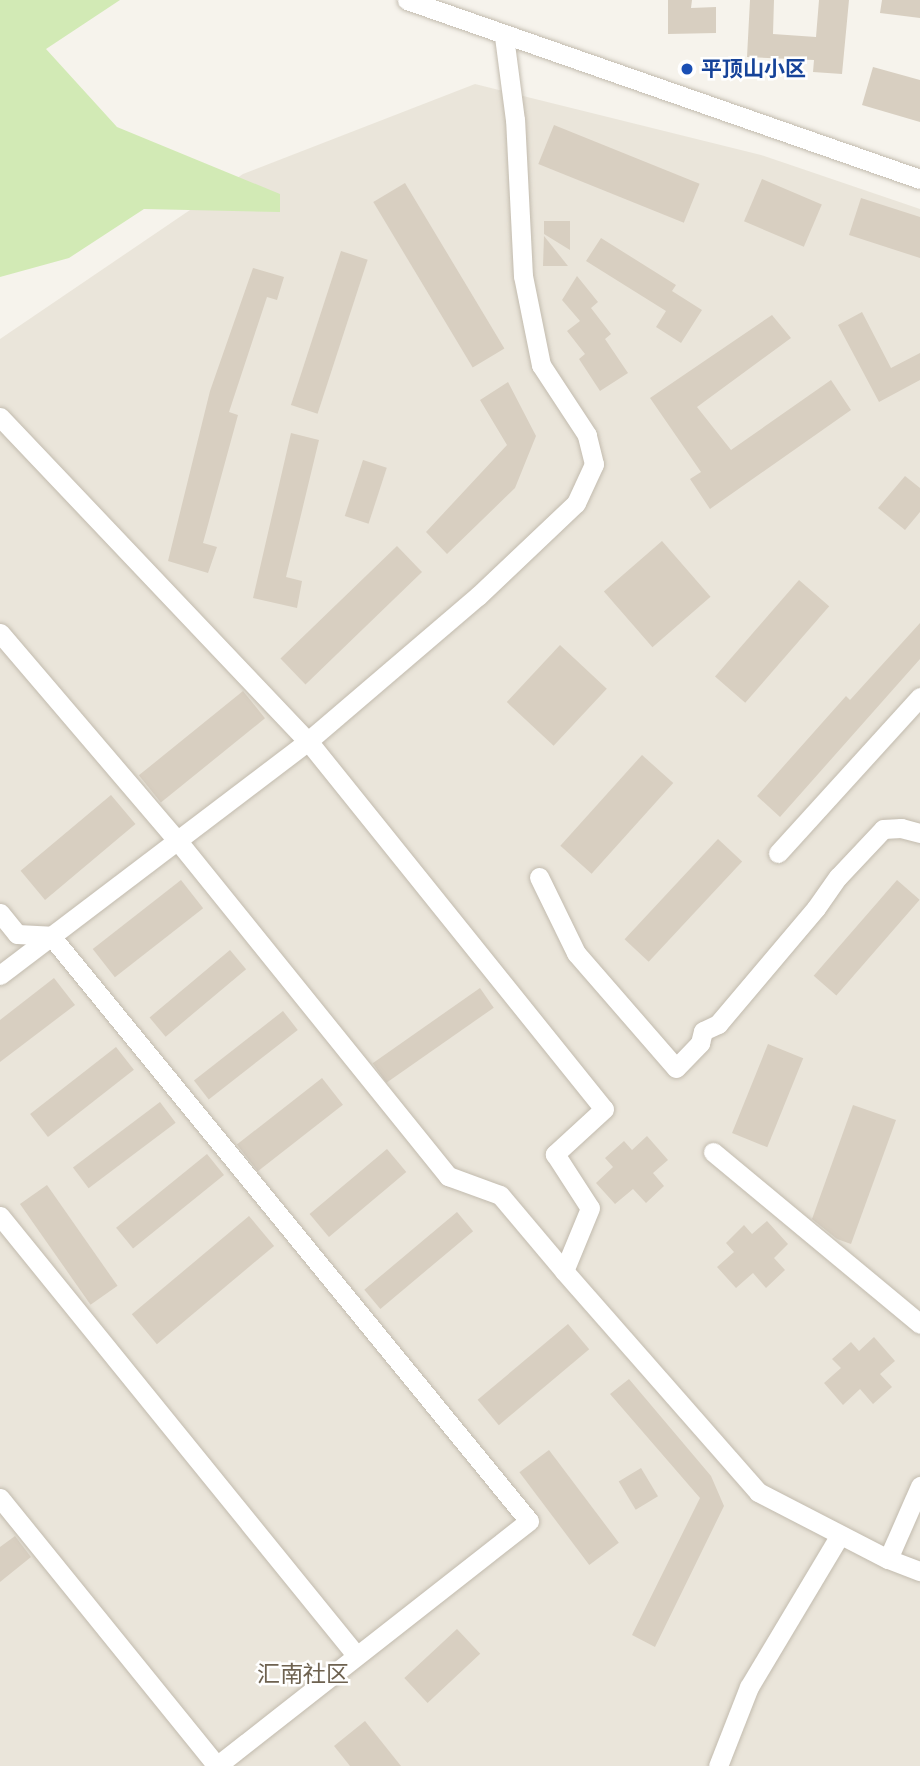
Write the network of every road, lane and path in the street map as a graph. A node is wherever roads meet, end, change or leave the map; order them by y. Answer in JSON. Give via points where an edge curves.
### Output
{"nodes":[{"id":1,"x":407,"y":0,"type":"edge"},
{"id":2,"x":504,"y":36,"type":"junction"},
{"id":3,"x":920,"y":179,"type":"edge"},
{"id":4,"x":0,"y":416,"type":"edge"},
{"id":5,"x":0,"y":633,"type":"edge"},
{"id":6,"x":920,"y":698,"type":"edge"},
{"id":7,"x":308,"y":741,"type":"junction"},
{"id":8,"x":920,"y":833,"type":"edge"},
{"id":9,"x":177,"y":840,"type":"junction"},
{"id":10,"x":778,"y":853,"type":"dead end"},
{"id":11,"x":539,"y":877,"type":"dead end"},
{"id":12,"x":0,"y":913,"type":"edge"},
{"id":13,"x":51,"y":936,"type":"junction"},
{"id":14,"x":0,"y":975,"type":"edge"},
{"id":15,"x":713,"y":1152,"type":"dead end"},
{"id":16,"x":0,"y":1216,"type":"edge"},
{"id":17,"x":564,"y":1270,"type":"junction"},
{"id":18,"x":920,"y":1324,"type":"edge"},
{"id":19,"x":920,"y":1486,"type":"edge"},
{"id":20,"x":0,"y":1497,"type":"edge"},
{"id":21,"x":840,"y":1535,"type":"junction"},
{"id":22,"x":888,"y":1559,"type":"junction"},
{"id":23,"x":920,"y":1571,"type":"edge"},
{"id":24,"x":356,"y":1655,"type":"junction"},
{"id":25,"x":718,"y":1766,"type":"edge"}],
"edges":[{"from":1,"to":2,"type":"street"},
{"from":2,"to":3,"type":"street"},
{"from":2,"to":7,"type":"street","via":[[515,120],[523,276],[541,365],[587,435],[594,464],[576,503],[478,596]]},
{"from":4,"to":7,"type":"street"},
{"from":5,"to":9,"type":"street"},
{"from":6,"to":10,"type":"street"},
{"from":7,"to":9,"type":"street"},
{"from":7,"to":17,"type":"street","via":[[604,1109],[555,1154],[590,1208]]},
{"from":8,"to":11,"type":"street","via":[[883,830],[838,877],[718,1024],[703,1031],[700,1043],[676,1068],[576,953]]},
{"from":9,"to":13,"type":"street"},
{"from":9,"to":17,"type":"street","via":[[448,1176],[500,1195]]},
{"from":12,"to":13,"type":"street","via":[[16,934]]},
{"from":13,"to":14,"type":"street"},
{"from":13,"to":24,"type":"street","via":[[529,1521]]},
{"from":15,"to":18,"type":"street"},
{"from":16,"to":24,"type":"street"},
{"from":17,"to":21,"type":"street","via":[[758,1492]]},
{"from":19,"to":22,"type":"street"},
{"from":20,"to":24,"type":"street","via":[[217,1766]]},
{"from":21,"to":22,"type":"street"},
{"from":21,"to":25,"type":"street","via":[[749,1687]]},
{"from":22,"to":23,"type":"street"}]}
